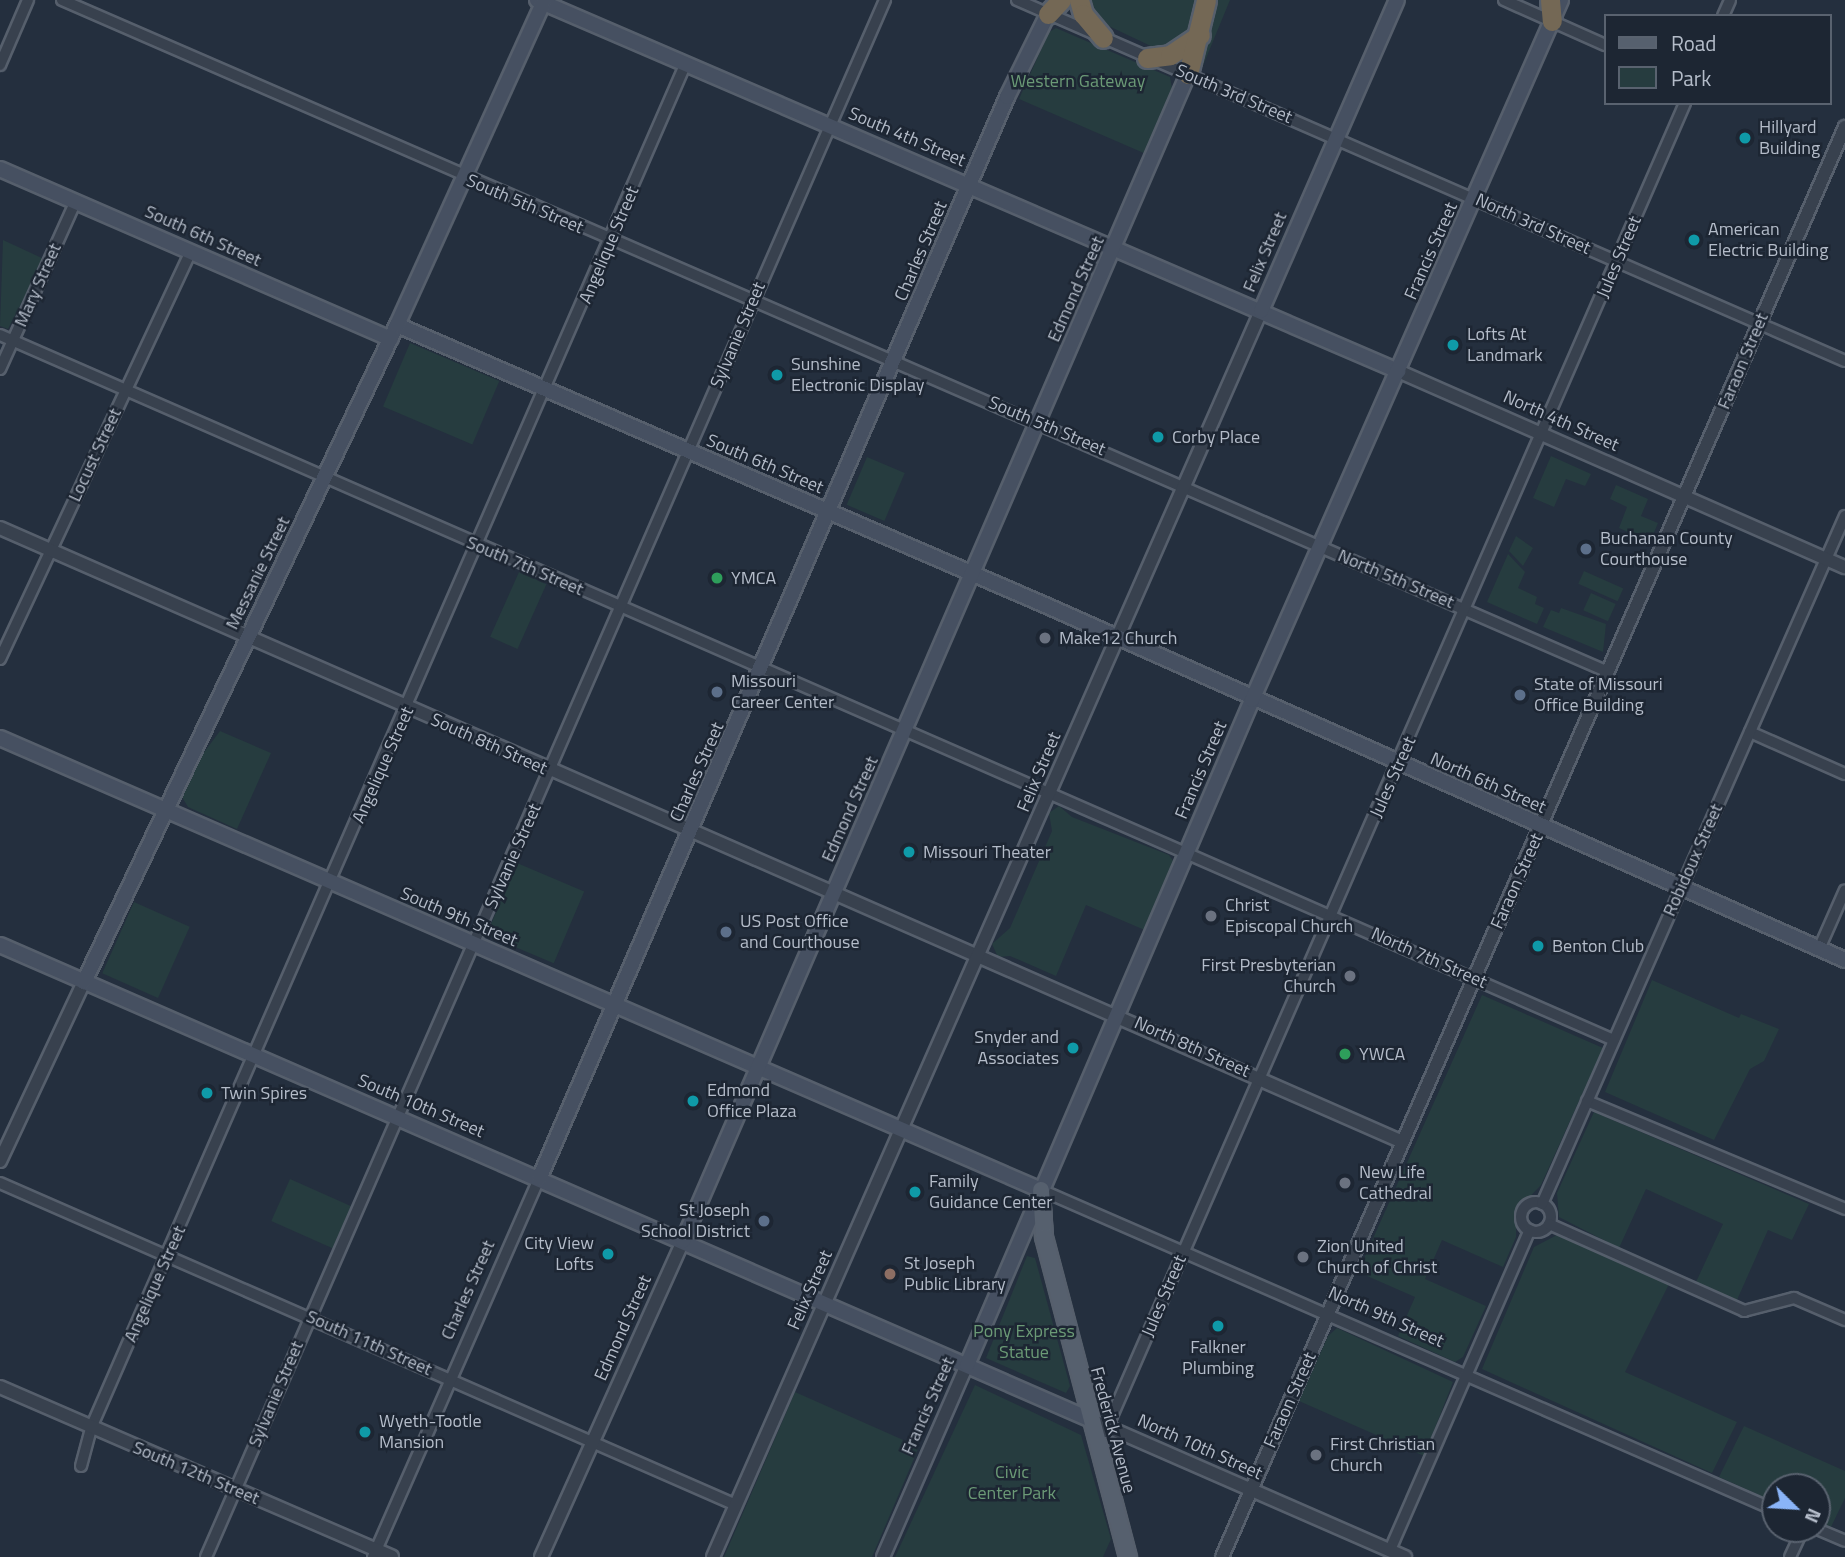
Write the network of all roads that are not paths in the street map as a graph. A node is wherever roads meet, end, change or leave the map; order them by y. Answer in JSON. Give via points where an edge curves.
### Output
{"nodes":[{"id":1,"x":28,"y":0,"type":"edge"},
{"id":2,"x":62,"y":0,"type":"edge"},
{"id":3,"x":886,"y":0,"type":"edge"},
{"id":4,"x":1017,"y":0,"type":"edge"},
{"id":5,"x":1079,"y":0,"type":"edge"},
{"id":6,"x":1206,"y":0,"type":"edge"},
{"id":7,"x":1396,"y":0,"type":"edge"},
{"id":8,"x":1504,"y":0,"type":"edge"},
{"id":9,"x":1550,"y":0,"type":"edge"},
{"id":10,"x":1561,"y":0,"type":"edge"},
{"id":11,"x":541,"y":1,"type":"edge"},
{"id":12,"x":1053,"y":5,"type":"edge"},
{"id":13,"x":1552,"y":21,"type":"junction"},
{"id":14,"x":1200,"y":35,"type":"junction"},
{"id":15,"x":1103,"y":38,"type":"junction"},
{"id":16,"x":1604,"y":44,"type":"edge"},
{"id":17,"x":1147,"y":58,"type":"junction"},
{"id":18,"x":687,"y":63,"type":"junction"},
{"id":19,"x":0,"y":65,"type":"edge"},
{"id":20,"x":1188,"y":74,"type":"junction"},
{"id":21,"x":1684,"y":105,"type":"edge"},
{"id":22,"x":831,"y":125,"type":"junction"},
{"id":23,"x":1845,"y":127,"type":"edge"},
{"id":24,"x":1336,"y":137,"type":"junction"},
{"id":25,"x":1841,"y":146,"type":"edge"},
{"id":26,"x":0,"y":169,"type":"edge"},
{"id":27,"x":465,"y":178,"type":"junction"},
{"id":28,"x":970,"y":184,"type":"junction"},
{"id":29,"x":1475,"y":198,"type":"junction"},
{"id":30,"x":76,"y":201,"type":"junction"},
{"id":31,"x":610,"y":240,"type":"junction"},
{"id":32,"x":1116,"y":247,"type":"junction"},
{"id":33,"x":191,"y":251,"type":"junction"},
{"id":34,"x":1617,"y":261,"type":"junction"},
{"id":35,"x":753,"y":300,"type":"junction"},
{"id":36,"x":1261,"y":311,"type":"junction"},
{"id":37,"x":1760,"y":324,"type":"junction"},
{"id":38,"x":397,"y":325,"type":"junction"},
{"id":39,"x":0,"y":335,"type":"edge"},
{"id":40,"x":391,"y":339,"type":"junction"},
{"id":41,"x":13,"y":341,"type":"junction"},
{"id":42,"x":895,"y":361,"type":"junction"},
{"id":43,"x":1845,"y":361,"type":"edge"},
{"id":44,"x":0,"y":369,"type":"edge"},
{"id":45,"x":1398,"y":370,"type":"junction"},
{"id":46,"x":125,"y":391,"type":"junction"},
{"id":47,"x":545,"y":392,"type":"junction"},
{"id":48,"x":1039,"y":423,"type":"junction"},
{"id":49,"x":1541,"y":433,"type":"junction"},
{"id":50,"x":688,"y":452,"type":"junction"},
{"id":51,"x":325,"y":479,"type":"junction"},
{"id":52,"x":1184,"y":485,"type":"junction"},
{"id":53,"x":1684,"y":496,"type":"junction"},
{"id":54,"x":830,"y":513,"type":"junction"},
{"id":55,"x":1845,"y":516,"type":"edge"},
{"id":56,"x":0,"y":528,"type":"edge"},
{"id":57,"x":479,"y":546,"type":"junction"},
{"id":58,"x":1321,"y":548,"type":"junction"},
{"id":59,"x":50,"y":550,"type":"junction"},
{"id":60,"x":1826,"y":559,"type":"junction"},
{"id":61,"x":1845,"y":568,"type":"edge"},
{"id":62,"x":974,"y":574,"type":"junction"},
{"id":63,"x":621,"y":607,"type":"junction"},
{"id":64,"x":1466,"y":610,"type":"junction"},
{"id":65,"x":248,"y":637,"type":"junction"},
{"id":66,"x":1117,"y":639,"type":"junction"},
{"id":67,"x":0,"y":659,"type":"edge"},
{"id":68,"x":763,"y":668,"type":"junction"},
{"id":69,"x":1608,"y":672,"type":"junction"},
{"id":70,"x":1252,"y":700,"type":"junction"},
{"id":71,"x":408,"y":709,"type":"junction"},
{"id":72,"x":906,"y":729,"type":"junction"},
{"id":73,"x":1750,"y":732,"type":"junction"},
{"id":74,"x":0,"y":738,"type":"edge"},
{"id":75,"x":1398,"y":764,"type":"junction"},
{"id":76,"x":550,"y":772,"type":"junction"},
{"id":77,"x":1845,"y":774,"type":"edge"},
{"id":78,"x":1052,"y":792,"type":"junction"},
{"id":79,"x":164,"y":811,"type":"junction"},
{"id":80,"x":1541,"y":827,"type":"junction"},
{"id":81,"x":691,"y":833,"type":"junction"},
{"id":82,"x":1188,"y":850,"type":"junction"},
{"id":83,"x":332,"y":884,"type":"junction"},
{"id":84,"x":1681,"y":888,"type":"junction"},
{"id":85,"x":1845,"y":890,"type":"edge"},
{"id":86,"x":834,"y":894,"type":"junction"},
{"id":87,"x":1332,"y":915,"type":"junction"},
{"id":88,"x":473,"y":944,"type":"junction"},
{"id":89,"x":0,"y":945,"type":"edge"},
{"id":90,"x":1819,"y":949,"type":"junction"},
{"id":91,"x":980,"y":956,"type":"junction"},
{"id":92,"x":1845,"y":960,"type":"edge"},
{"id":93,"x":1475,"y":978,"type":"junction"},
{"id":94,"x":84,"y":982,"type":"junction"},
{"id":95,"x":616,"y":1005,"type":"junction"},
{"id":96,"x":1116,"y":1014,"type":"junction"},
{"id":97,"x":1614,"y":1040,"type":"junction"},
{"id":98,"x":256,"y":1056,"type":"junction"},
{"id":99,"x":760,"y":1066,"type":"junction"},
{"id":100,"x":1259,"y":1077,"type":"junction"},
{"id":101,"x":1587,"y":1101,"type":"junction"},
{"id":102,"x":397,"y":1117,"type":"junction"},
{"id":103,"x":904,"y":1128,"type":"junction"},
{"id":104,"x":1403,"y":1142,"type":"junction"},
{"id":105,"x":1,"y":1154,"type":"edge"},
{"id":106,"x":539,"y":1179,"type":"junction"},
{"id":107,"x":0,"y":1183,"type":"edge"},
{"id":108,"x":1041,"y":1190,"type":"junction"},
{"id":109,"x":1542,"y":1204,"type":"junction"},
{"id":110,"x":1845,"y":1209,"type":"edge"},
{"id":111,"x":1549,"y":1224,"type":"junction"},
{"id":112,"x":1530,"y":1230,"type":"junction"},
{"id":113,"x":683,"y":1241,"type":"junction"},
{"id":114,"x":1183,"y":1251,"type":"junction"},
{"id":115,"x":167,"y":1255,"type":"junction"},
{"id":116,"x":825,"y":1304,"type":"junction"},
{"id":117,"x":1328,"y":1313,"type":"junction"},
{"id":118,"x":310,"y":1317,"type":"junction"},
{"id":119,"x":1845,"y":1320,"type":"edge"},
{"id":120,"x":967,"y":1366,"type":"junction"},
{"id":121,"x":1467,"y":1374,"type":"junction"},
{"id":122,"x":449,"y":1378,"type":"junction"},
{"id":123,"x":0,"y":1387,"type":"edge"},
{"id":124,"x":1089,"y":1419,"type":"junction"},
{"id":125,"x":1107,"y":1427,"type":"junction"},
{"id":126,"x":92,"y":1428,"type":"junction"},
{"id":127,"x":593,"y":1441,"type":"junction"},
{"id":128,"x":1098,"y":1449,"type":"junction"},
{"id":129,"x":80,"y":1466,"type":"dead end"},
{"id":130,"x":235,"y":1489,"type":"junction"},
{"id":131,"x":1251,"y":1490,"type":"junction"},
{"id":132,"x":736,"y":1504,"type":"junction"},
{"id":133,"x":1761,"y":1504,"type":"edge"},
{"id":134,"x":1390,"y":1550,"type":"junction"},
{"id":135,"x":374,"y":1554,"type":"edge"},
{"id":136,"x":206,"y":1557,"type":"edge"},
{"id":137,"x":392,"y":1557,"type":"edge"},
{"id":138,"x":541,"y":1557,"type":"edge"},
{"id":139,"x":713,"y":1557,"type":"edge"},
{"id":140,"x":883,"y":1557,"type":"edge"},
{"id":141,"x":1128,"y":1557,"type":"edge"},
{"id":142,"x":1222,"y":1557,"type":"edge"},
{"id":143,"x":1405,"y":1557,"type":"edge"}],
"edges":[{"from":1,"to":19,"type":"street"},
{"from":2,"to":27,"type":"street","name":"South 5th Street"},
{"from":3,"to":22,"type":"street","name":"Sylvanie Street"},
{"from":4,"to":12,"type":"street","name":"South 3rd Street"},
{"from":5,"to":15,"type":"highway","via":[[1083,14]]},
{"from":6,"to":14,"type":"highway"},
{"from":7,"to":24,"type":"main road","name":"Felix Street"},
{"from":8,"to":13,"type":"street"},
{"from":9,"to":13,"type":"highway"},
{"from":10,"to":13,"type":"main road","name":"Francis Street"},
{"from":11,"to":18,"type":"main road","name":"South 4th Street"},
{"from":11,"to":27,"type":"main road","name":"Messanie Street"},
{"from":12,"to":15,"type":"street","name":"South 3rd Street"},
{"from":12,"to":28,"type":"main road","name":"Charles Street"},
{"from":13,"to":16,"type":"street"},
{"from":13,"to":29,"type":"main road","name":"Francis Street"},
{"from":14,"to":17,"type":"highway","via":[[1170,55]]},
{"from":14,"to":20,"type":"highway"},
{"from":15,"to":17,"type":"street","name":"South 3rd Street"},
{"from":17,"to":20,"type":"street","name":"South 3rd Street"},
{"from":18,"to":22,"type":"main road","name":"South 4th Street"},
{"from":18,"to":31,"type":"street","name":"Angelique Street"},
{"from":20,"to":24,"type":"street","name":"South 3rd Street"},
{"from":20,"to":32,"type":"main road","name":"Edmond Street"},
{"from":21,"to":34,"type":"street","name":"Jules Street"},
{"from":22,"to":28,"type":"main road","name":"South 4th Street"},
{"from":22,"to":35,"type":"street","name":"Sylvanie Street"},
{"from":23,"to":25,"type":"street","name":"Faraon Street"},
{"from":24,"to":29,"type":"street","name":"North 3rd Street"},
{"from":24,"to":36,"type":"main road","name":"Felix Street"},
{"from":25,"to":37,"type":"street","name":"Faraon Street"},
{"from":26,"to":30,"type":"main road","name":"South 6th Street"},
{"from":27,"to":31,"type":"street","name":"South 5th Street"},
{"from":27,"to":38,"type":"main road","name":"Messanie Street"},
{"from":28,"to":32,"type":"main road","name":"South 4th Street"},
{"from":28,"to":42,"type":"main road","name":"Charles Street"},
{"from":29,"to":34,"type":"street","name":"North 3rd Street"},
{"from":29,"to":45,"type":"main road","name":"Francis Street"},
{"from":30,"to":33,"type":"main road","name":"South 6th Street"},
{"from":30,"to":41,"type":"street","name":"Mary Street"},
{"from":31,"to":35,"type":"street","name":"South 5th Street"},
{"from":31,"to":47,"type":"street","name":"Angelique Street"},
{"from":32,"to":36,"type":"main road","name":"South 4th Street"},
{"from":32,"to":48,"type":"main road","name":"Edmond Street"},
{"from":33,"to":40,"type":"main road","name":"South 6th Street"},
{"from":33,"to":46,"type":"street","name":"Locust Street"},
{"from":34,"to":37,"type":"street","name":"North 3rd Street"},
{"from":34,"to":49,"type":"street","name":"Jules Street"},
{"from":35,"to":42,"type":"street","name":"South 5th Street"},
{"from":35,"to":50,"type":"street","name":"Sylvanie Street"},
{"from":36,"to":45,"type":"main road","name":"North 4th Street"},
{"from":36,"to":52,"type":"street","name":"Felix Street"},
{"from":37,"to":43,"type":"street","name":"North 3rd Street"},
{"from":37,"to":53,"type":"street","name":"Faraon Street"},
{"from":38,"to":40,"type":"main road","name":"Messanie Street"},
{"from":38,"to":47,"type":"main road","name":"South 6th Street"},
{"from":39,"to":41,"type":"street","name":"South 7th Street"},
{"from":40,"to":51,"type":"main road","name":"Messanie Street"},
{"from":41,"to":44,"type":"street","name":"Mary Street"},
{"from":41,"to":46,"type":"street","name":"South 7th Street"},
{"from":42,"to":48,"type":"street","name":"South 5th Street"},
{"from":42,"to":54,"type":"main road","name":"Charles Street"},
{"from":45,"to":49,"type":"street","name":"North 4th Street"},
{"from":45,"to":58,"type":"main road","name":"Francis Street"},
{"from":46,"to":51,"type":"street","name":"South 7th Street"},
{"from":46,"to":59,"type":"street","name":"Locust Street"},
{"from":47,"to":50,"type":"main road","name":"South 6th Street"},
{"from":47,"to":57,"type":"street","name":"Angelique Street"},
{"from":48,"to":52,"type":"street","name":"South 5th Street"},
{"from":48,"to":62,"type":"main road","name":"Edmond Street"},
{"from":49,"to":53,"type":"street","name":"North 4th Street"},
{"from":49,"to":64,"type":"street","name":"Jules Street"},
{"from":50,"to":54,"type":"main road","name":"South 6th Street"},
{"from":50,"to":63,"type":"street","name":"Sylvanie Street"},
{"from":51,"to":57,"type":"street","name":"South 7th Street"},
{"from":51,"to":65,"type":"main road","name":"Messanie Street"},
{"from":52,"to":58,"type":"street","name":"North 5th Street"},
{"from":52,"to":66,"type":"street","name":"Felix Street"},
{"from":53,"to":60,"type":"street","name":"North 4th Street"},
{"from":53,"to":69,"type":"street","name":"Faraon Street"},
{"from":54,"to":62,"type":"main road","name":"South 6th Street"},
{"from":54,"to":68,"type":"main road","name":"Charles Street"},
{"from":55,"to":60,"type":"street","name":"Robidoux Street"},
{"from":56,"to":59,"type":"street","name":"South 8th Street"},
{"from":57,"to":63,"type":"street","name":"South 7th Street"},
{"from":57,"to":71,"type":"street","name":"Angelique Street"},
{"from":58,"to":64,"type":"street","name":"North 5th Street"},
{"from":58,"to":70,"type":"main road","name":"Francis Street"},
{"from":59,"to":65,"type":"street","name":"South 8th Street"},
{"from":59,"to":67,"type":"street","name":"Locust Street"},
{"from":60,"to":61,"type":"street","name":"North 4th Street"},
{"from":60,"to":73,"type":"street","name":"Robidoux Street"},
{"from":62,"to":66,"type":"main road","name":"South 6th Street"},
{"from":62,"to":72,"type":"main road","name":"Edmond Street"},
{"from":63,"to":68,"type":"street","name":"South 7th Street"},
{"from":63,"to":76,"type":"street","name":"Sylvanie Street"},
{"from":64,"to":69,"type":"street","name":"North 5th Street"},
{"from":64,"to":75,"type":"street","name":"Jules Street"},
{"from":65,"to":71,"type":"street","name":"South 8th Street"},
{"from":65,"to":79,"type":"main road","name":"Messanie Street"},
{"from":66,"to":70,"type":"main road","name":"North 6th Street"},
{"from":66,"to":78,"type":"street","name":"Felix Street"},
{"from":68,"to":72,"type":"street","name":"South 7th Street"},
{"from":68,"to":81,"type":"main road","name":"Charles Street"},
{"from":69,"to":80,"type":"street","name":"Faraon Street"},
{"from":70,"to":75,"type":"main road","name":"North 6th Street"},
{"from":70,"to":82,"type":"main road","name":"Francis Street"},
{"from":71,"to":76,"type":"street","name":"South 8th Street"},
{"from":71,"to":83,"type":"street","name":"Angelique Street"},
{"from":72,"to":78,"type":"street","name":"South 7th Street"},
{"from":72,"to":86,"type":"main road","name":"Edmond Street"},
{"from":73,"to":77,"type":"street"},
{"from":73,"to":84,"type":"street","name":"Robidoux Street"},
{"from":74,"to":79,"type":"main road","name":"South 9th Street"},
{"from":75,"to":80,"type":"main road","name":"North 6th Street"},
{"from":75,"to":87,"type":"street","name":"Jules Street"},
{"from":76,"to":81,"type":"street","name":"South 8th Street"},
{"from":76,"to":88,"type":"street","name":"Sylvanie Street"},
{"from":78,"to":82,"type":"street","name":"North 7th Street"},
{"from":78,"to":91,"type":"street","name":"Felix Street"},
{"from":79,"to":83,"type":"main road","name":"South 9th Street"},
{"from":79,"to":94,"type":"main road","name":"Messanie Street"},
{"from":80,"to":84,"type":"main road","name":"North 6th Street"},
{"from":80,"to":93,"type":"street","name":"Faraon Street"},
{"from":81,"to":86,"type":"street","name":"South 8th Street"},
{"from":81,"to":95,"type":"main road","name":"Charles Street"},
{"from":82,"to":87,"type":"street","name":"North 7th Street"},
{"from":82,"to":96,"type":"main road","name":"Francis Street"},
{"from":83,"to":88,"type":"main road","name":"South 9th Street"},
{"from":83,"to":98,"type":"street","name":"Angelique Street"},
{"from":84,"to":90,"type":"main road","name":"North 6th Street"},
{"from":84,"to":97,"type":"street","name":"Robidoux Street"},
{"from":85,"to":90,"type":"street"},
{"from":86,"to":91,"type":"street","name":"South 8th Street"},
{"from":86,"to":99,"type":"main road","name":"Edmond Street"},
{"from":87,"to":93,"type":"street","name":"North 7th Street"},
{"from":87,"to":100,"type":"street","name":"Jules Street"},
{"from":88,"to":95,"type":"main road","name":"South 9th Street"},
{"from":88,"to":102,"type":"street","name":"Sylvanie Street"},
{"from":89,"to":94,"type":"main road","name":"South 10th Street"},
{"from":90,"to":92,"type":"main road","name":"North 6th Street"},
{"from":91,"to":96,"type":"street","name":"North 8th Street"},
{"from":91,"to":103,"type":"street","name":"Felix Street"},
{"from":93,"to":97,"type":"street","name":"North 7th Street"},
{"from":93,"to":104,"type":"street","name":"Faraon Street"},
{"from":94,"to":98,"type":"main road","name":"South 10th Street"},
{"from":94,"to":105,"type":"street","name":"Messanie Street"},
{"from":95,"to":99,"type":"main road","name":"South 9th Street"},
{"from":95,"to":106,"type":"main road","name":"Charles Street"},
{"from":96,"to":100,"type":"street","name":"North 8th Street"},
{"from":96,"to":108,"type":"main road","name":"Francis Street"},
{"from":97,"to":101,"type":"street","name":"Robidoux Street"},
{"from":98,"to":102,"type":"main road","name":"South 10th Street"},
{"from":98,"to":115,"type":"street","name":"Angelique Street"},
{"from":99,"to":103,"type":"main road","name":"South 9th Street"},
{"from":99,"to":113,"type":"main road","name":"Edmond Street"},
{"from":100,"to":104,"type":"street","name":"North 8th Street"},
{"from":100,"to":114,"type":"street","name":"Jules Street"},
{"from":101,"to":109,"type":"street","name":"Robidoux Street"},
{"from":101,"to":110,"type":"street"},
{"from":102,"to":106,"type":"main road","name":"South 10th Street"},
{"from":102,"to":118,"type":"street","name":"Sylvanie Street"},
{"from":103,"to":108,"type":"main road","name":"North 9th Street"},
{"from":103,"to":116,"type":"street","name":"Felix Street"},
{"from":104,"to":117,"type":"street","name":"Faraon Street"},
{"from":106,"to":113,"type":"main road","name":"South 10th Street"},
{"from":106,"to":122,"type":"street","name":"Charles Street"},
{"from":107,"to":115,"type":"street","name":"South 11th Street"},
{"from":108,"to":114,"type":"street","name":"North 9th Street"},
{"from":108,"to":120,"type":"main road","name":"Francis Street"},
{"from":108,"to":124,"type":"main road","name":"Frederick Avenue","via":[[1044,1237]]},
{"from":109,"to":111,"type":"street","via":[[1550,1212]]},
{"from":109,"to":112,"type":"street","via":[[1530,1203],[1522,1213],[1523,1224]]},
{"from":111,"to":112,"type":"street","via":[[1540,1232]]},
{"from":111,"to":119,"type":"street","via":[[1744,1311],[1794,1297]]},
{"from":112,"to":121,"type":"street"},
{"from":113,"to":116,"type":"main road","name":"South 10th Street"},
{"from":113,"to":127,"type":"street","name":"Edmond Street"},
{"from":114,"to":117,"type":"street","name":"North 9th Street"},
{"from":114,"to":125,"type":"street","name":"Jules Street"},
{"from":115,"to":118,"type":"street","name":"South 11th Street"},
{"from":115,"to":126,"type":"street","name":"Angelique Street"},
{"from":116,"to":120,"type":"main road","name":"North 10th Street"},
{"from":116,"to":132,"type":"street","name":"Felix Street"},
{"from":117,"to":121,"type":"street","name":"North 9th Street"},
{"from":117,"to":131,"type":"street","name":"Faraon Street"},
{"from":118,"to":122,"type":"street","name":"South 11th Street"},
{"from":118,"to":130,"type":"street","name":"Sylvanie Street"},
{"from":120,"to":124,"type":"main road","name":"North 10th Street"},
{"from":120,"to":140,"type":"street","name":"Francis Street"},
{"from":121,"to":133,"type":"street","name":"North 9th Street"},
{"from":121,"to":134,"type":"street"},
{"from":122,"to":127,"type":"street","name":"South 11th Street"},
{"from":122,"to":135,"type":"street","name":"Charles Street"},
{"from":123,"to":126,"type":"street","name":"South 12th Street"},
{"from":124,"to":125,"type":"street","name":"North 10th Street"},
{"from":124,"to":128,"type":"main road","name":"Frederick Avenue"},
{"from":125,"to":128,"type":"street","name":"Jules Street"},
{"from":125,"to":131,"type":"street","name":"North 10th Street"},
{"from":126,"to":129,"type":"street","name":"Angelique Street"},
{"from":126,"to":130,"type":"street","name":"South 12th Street"},
{"from":127,"to":132,"type":"street","name":"South 11th Street"},
{"from":127,"to":138,"type":"street","name":"Edmond Street"},
{"from":128,"to":141,"type":"main road","name":"Frederick Avenue"},
{"from":130,"to":135,"type":"street","name":"South 12th Street"},
{"from":130,"to":136,"type":"street","name":"Sylvanie Street"},
{"from":131,"to":134,"type":"street","name":"North 10th Street"},
{"from":131,"to":142,"type":"street","name":"Faraon Street"},
{"from":132,"to":139,"type":"street","name":"Felix Street"},
{"from":134,"to":143,"type":"street","name":"North 10th Street"},
{"from":135,"to":137,"type":"street","name":"South 12th Street"}]}
